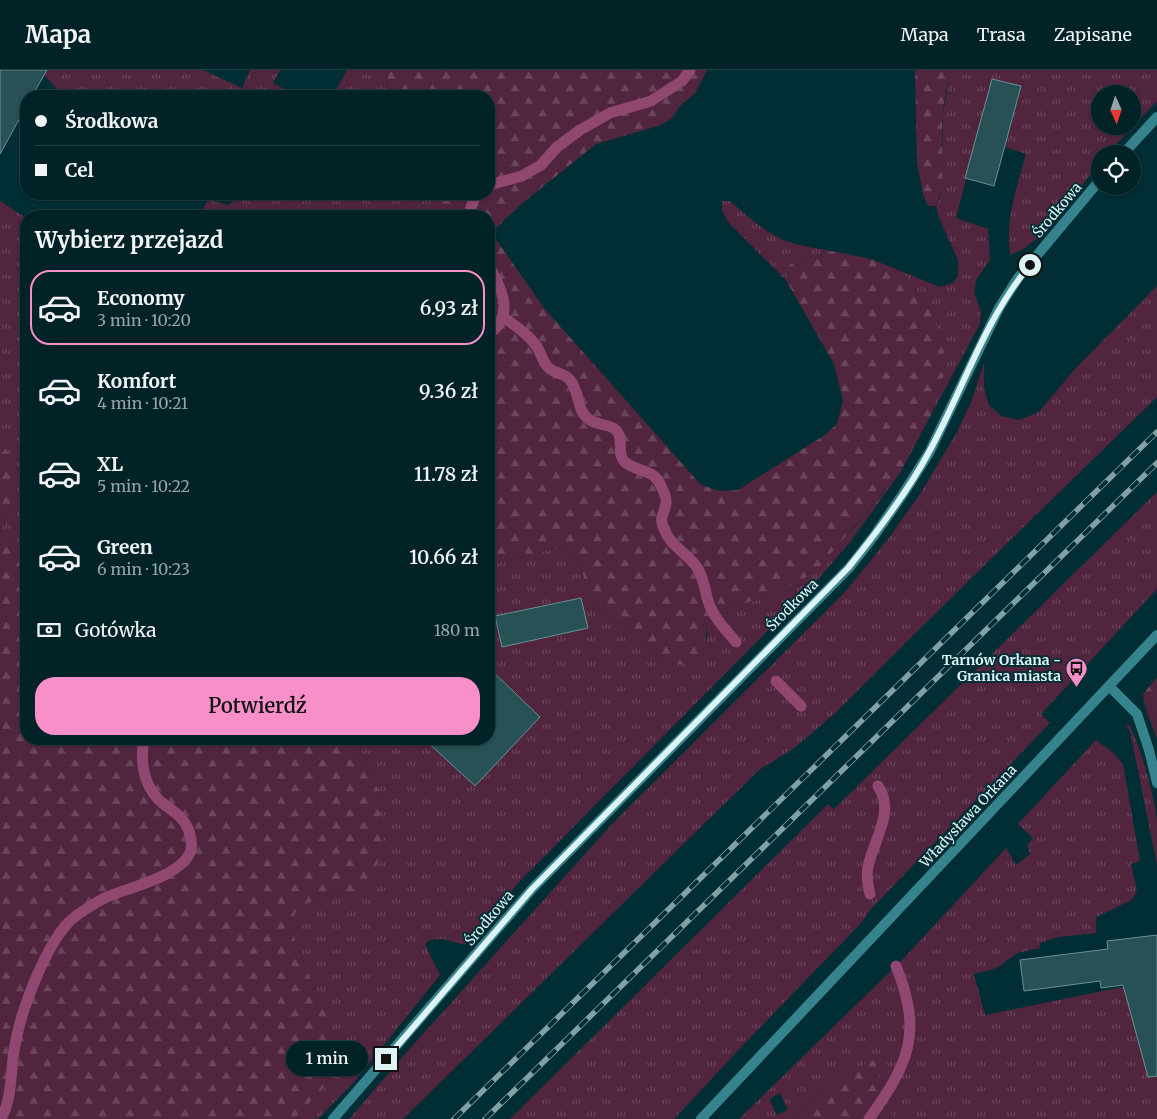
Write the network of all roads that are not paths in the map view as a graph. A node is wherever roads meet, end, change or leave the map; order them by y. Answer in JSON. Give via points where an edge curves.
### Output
{"nodes":[{"id":1,"x":1157,"y":117,"type":"edge"},
{"id":2,"x":1131,"y":145,"type":"edge"},
{"id":3,"x":1091,"y":191,"type":"edge"},
{"id":4,"x":1157,"y":635,"type":"edge"},
{"id":5,"x":1109,"y":686,"type":"junction"},
{"id":6,"x":1157,"y":783,"type":"edge"},
{"id":7,"x":705,"y":1118,"type":"edge"},
{"id":8,"x":333,"y":1119,"type":"edge"}],
"edges":[{"from":1,"to":2,"type":"street"},
{"from":3,"to":8,"type":"street","name":"Środkowa","via":[[1018,278],[999,308],[929,453],[854,561],[532,889]]},
{"from":4,"to":5,"type":"street","name":"Władysława Orkana"},
{"from":5,"to":6,"type":"street","via":[[1137,714]]},
{"from":5,"to":7,"type":"street","name":"Władysława Orkana"}]}
